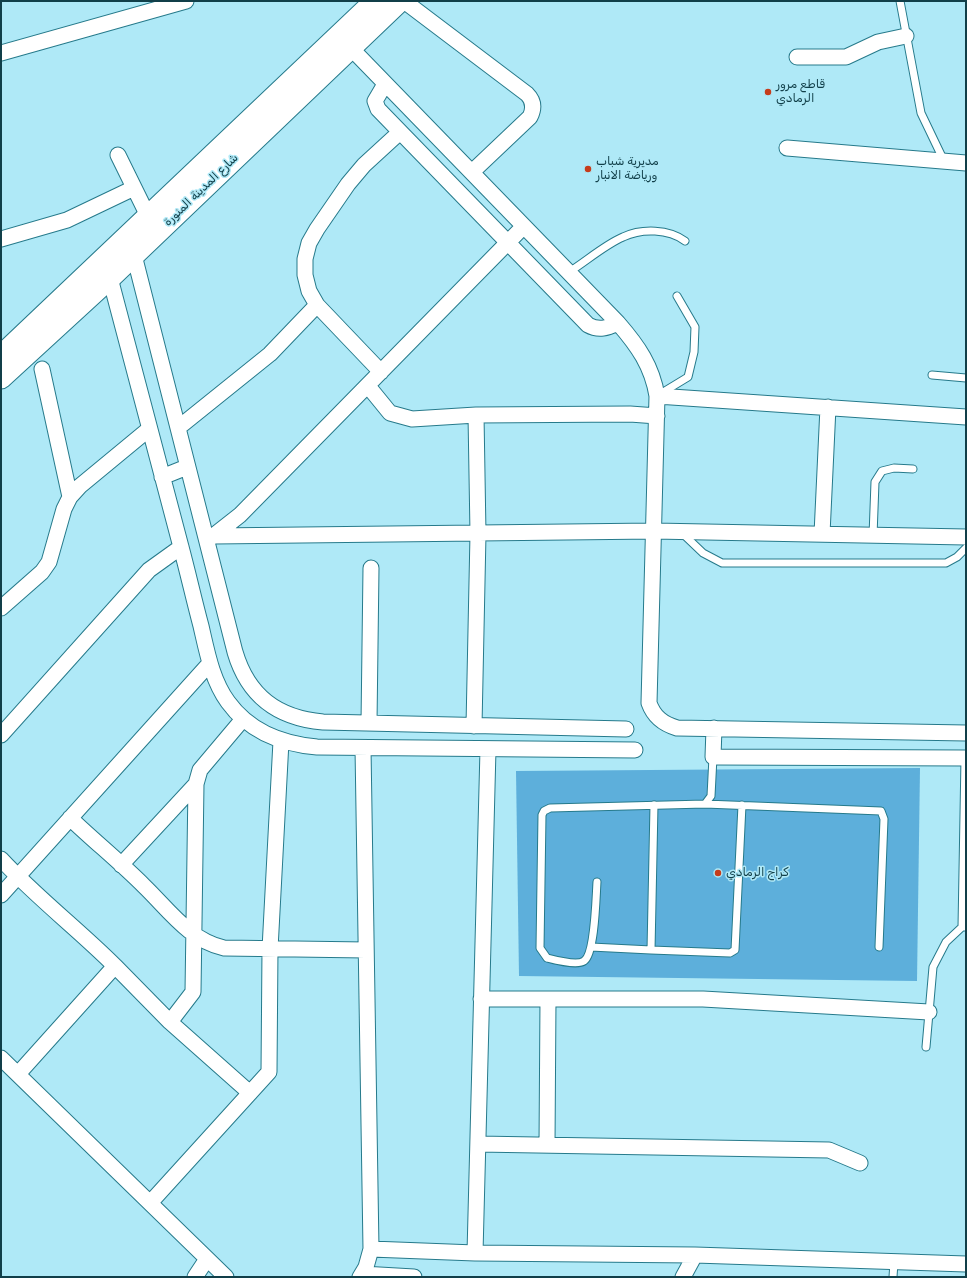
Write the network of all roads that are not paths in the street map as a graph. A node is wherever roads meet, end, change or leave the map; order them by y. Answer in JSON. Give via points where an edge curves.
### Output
{"nodes":[{"id":1,"x":186,"y":1,"type":"edge"},
{"id":2,"x":400,"y":1,"type":"edge"},
{"id":3,"x":404,"y":1,"type":"edge"},
{"id":4,"x":900,"y":1,"type":"edge"},
{"id":5,"x":369,"y":3,"type":"edge"},
{"id":6,"x":906,"y":36,"type":"junction"},
{"id":7,"x":344,"y":41,"type":"junction"},
{"id":8,"x":1,"y":53,"type":"edge"},
{"id":9,"x":797,"y":57,"type":"dead end"},
{"id":10,"x":385,"y":84,"type":"junction"},
{"id":11,"x":400,"y":132,"type":"junction"},
{"id":12,"x":787,"y":148,"type":"dead end"},
{"id":13,"x":118,"y":155,"type":"dead end"},
{"id":14,"x":944,"y":162,"type":"junction"},
{"id":15,"x":966,"y":163,"type":"edge"},
{"id":16,"x":472,"y":172,"type":"junction"},
{"id":17,"x":134,"y":188,"type":"junction"},
{"id":18,"x":148,"y":216,"type":"junction"},
{"id":19,"x":524,"y":226,"type":"junction"},
{"id":20,"x":1,"y":239,"type":"edge"},
{"id":21,"x":685,"y":241,"type":"dead end"},
{"id":22,"x":508,"y":243,"type":"junction"},
{"id":23,"x":134,"y":255,"type":"junction"},
{"id":24,"x":569,"y":272,"type":"junction"},
{"id":25,"x":110,"y":278,"type":"junction"},
{"id":26,"x":677,"y":296,"type":"dead end"},
{"id":27,"x":317,"y":305,"type":"junction"},
{"id":28,"x":57,"y":314,"type":"junction"},
{"id":29,"x":618,"y":323,"type":"junction"},
{"id":30,"x":1,"y":356,"type":"edge"},
{"id":31,"x":42,"y":369,"type":"dead end"},
{"id":32,"x":381,"y":372,"type":"junction"},
{"id":33,"x":932,"y":375,"type":"dead end"},
{"id":34,"x":1,"y":378,"type":"edge"},
{"id":35,"x":966,"y":378,"type":"edge"},
{"id":36,"x":368,"y":386,"type":"junction"},
{"id":37,"x":657,"y":396,"type":"junction"},
{"id":38,"x":828,"y":407,"type":"junction"},
{"id":39,"x":476,"y":415,"type":"junction"},
{"id":40,"x":656,"y":416,"type":"junction"},
{"id":41,"x":966,"y":417,"type":"edge"},
{"id":42,"x":178,"y":428,"type":"junction"},
{"id":43,"x":149,"y":429,"type":"junction"},
{"id":44,"x":188,"y":467,"type":"junction"},
{"id":45,"x":913,"y":469,"type":"dead end"},
{"id":46,"x":162,"y":477,"type":"junction"},
{"id":47,"x":70,"y":497,"type":"junction"},
{"id":48,"x":654,"y":531,"type":"junction"},
{"id":49,"x":680,"y":531,"type":"junction"},
{"id":50,"x":478,"y":534,"type":"junction"},
{"id":51,"x":822,"y":534,"type":"junction"},
{"id":52,"x":873,"y":536,"type":"junction"},
{"id":53,"x":966,"y":537,"type":"edge"},
{"id":54,"x":210,"y":538,"type":"junction"},
{"id":55,"x":182,"y":547,"type":"junction"},
{"id":56,"x":966,"y":548,"type":"edge"},
{"id":57,"x":371,"y":568,"type":"dead end"},
{"id":58,"x":1,"y":608,"type":"edge"},
{"id":59,"x":210,"y":663,"type":"junction"},
{"id":60,"x":243,"y":719,"type":"junction"},
{"id":61,"x":369,"y":723,"type":"junction"},
{"id":62,"x":474,"y":726,"type":"junction"},
{"id":63,"x":714,"y":728,"type":"junction"},
{"id":64,"x":626,"y":729,"type":"dead end"},
{"id":65,"x":966,"y":733,"type":"edge"},
{"id":66,"x":1,"y":735,"type":"edge"},
{"id":67,"x":281,"y":741,"type":"junction"},
{"id":68,"x":363,"y":748,"type":"junction"},
{"id":69,"x":488,"y":749,"type":"junction"},
{"id":70,"x":635,"y":750,"type":"dead end"},
{"id":71,"x":713,"y":757,"type":"junction"},
{"id":72,"x":966,"y":758,"type":"edge"},
{"id":73,"x":196,"y":784,"type":"junction"},
{"id":74,"x":704,"y":804,"type":"junction"},
{"id":75,"x":654,"y":805,"type":"junction"},
{"id":76,"x":742,"y":805,"type":"junction"},
{"id":77,"x":70,"y":818,"type":"junction"},
{"id":78,"x":1,"y":859,"type":"edge"},
{"id":79,"x":121,"y":865,"type":"junction"},
{"id":80,"x":17,"y":877,"type":"junction"},
{"id":81,"x":597,"y":882,"type":"dead end"},
{"id":82,"x":1,"y":895,"type":"edge"},
{"id":83,"x":964,"y":927,"type":"edge"},
{"id":84,"x":194,"y":935,"type":"junction"},
{"id":85,"x":591,"y":947,"type":"junction"},
{"id":86,"x":879,"y":947,"type":"dead end"},
{"id":87,"x":270,"y":949,"type":"junction"},
{"id":88,"x":366,"y":950,"type":"junction"},
{"id":89,"x":651,"y":950,"type":"junction"},
{"id":90,"x":115,"y":966,"type":"junction"},
{"id":91,"x":481,"y":999,"type":"junction"},
{"id":92,"x":548,"y":999,"type":"junction"},
{"id":93,"x":929,"y":1012,"type":"junction"},
{"id":94,"x":170,"y":1022,"type":"junction"},
{"id":95,"x":926,"y":1047,"type":"dead end"},
{"id":96,"x":1,"y":1058,"type":"edge"},
{"id":97,"x":18,"y":1074,"type":"junction"},
{"id":98,"x":250,"y":1093,"type":"junction"},
{"id":99,"x":478,"y":1144,"type":"junction"},
{"id":100,"x":547,"y":1145,"type":"junction"},
{"id":101,"x":860,"y":1163,"type":"dead end"},
{"id":102,"x":150,"y":1203,"type":"junction"},
{"id":103,"x":371,"y":1249,"type":"junction"},
{"id":104,"x":475,"y":1253,"type":"junction"},
{"id":105,"x":695,"y":1255,"type":"junction"},
{"id":106,"x":207,"y":1259,"type":"junction"},
{"id":107,"x":894,"y":1262,"type":"junction"},
{"id":108,"x":966,"y":1264,"type":"edge"},
{"id":109,"x":361,"y":1276,"type":"edge"},
{"id":110,"x":195,"y":1277,"type":"edge"},
{"id":111,"x":226,"y":1277,"type":"edge"},
{"id":112,"x":414,"y":1277,"type":"edge"},
{"id":113,"x":683,"y":1277,"type":"edge"},
{"id":114,"x":893,"y":1277,"type":"edge"}],
"edges":[{"from":1,"to":8,"type":"street"},
{"from":2,"to":7,"type":"main road","name":"شارع المدينة المنورة"},
{"from":3,"to":16,"type":"street","via":[[527,94],[531,100],[533,108],[530,118]]},
{"from":4,"to":6,"type":"lane"},
{"from":5,"to":7,"type":"main road","name":"شارع المدينة المنورة"},
{"from":6,"to":9,"type":"street","via":[[878,42],[846,57]]},
{"from":6,"to":14,"type":"lane","via":[[921,114]]},
{"from":7,"to":10,"type":"street"},
{"from":7,"to":18,"type":"main road","name":"شارع المدينة المنورة"},
{"from":7,"to":23,"type":"main road","name":"شارع المدينة المنورة"},
{"from":10,"to":11,"type":"street","via":[[375,104]]},
{"from":10,"to":16,"type":"street"},
{"from":11,"to":22,"type":"street"},
{"from":11,"to":27,"type":"street","via":[[364,165],[348,184],[309,243],[305,275],[309,291]]},
{"from":12,"to":14,"type":"street"},
{"from":13,"to":17,"type":"street"},
{"from":14,"to":15,"type":"street"},
{"from":16,"to":19,"type":"street"},
{"from":17,"to":18,"type":"street"},
{"from":17,"to":20,"type":"street","via":[[67,220]]},
{"from":18,"to":28,"type":"main road","name":"شارع المدينة المنورة"},
{"from":19,"to":22,"type":"street"},
{"from":19,"to":24,"type":"street"},
{"from":21,"to":24,"type":"lane","via":[[676,234],[648,231],[624,237]]},
{"from":22,"to":29,"type":"street","via":[[588,325],[604,329]]},
{"from":22,"to":32,"type":"street"},
{"from":23,"to":25,"type":"main road","name":"شارع المدينة المنورة"},
{"from":23,"to":42,"type":"street"},
{"from":24,"to":29,"type":"street"},
{"from":25,"to":28,"type":"main road","name":"شارع المدينة المنورة"},
{"from":25,"to":43,"type":"street"},
{"from":26,"to":37,"type":"lane","via":[[695,327],[694,352],[688,377]]},
{"from":27,"to":32,"type":"street"},
{"from":27,"to":42,"type":"street","via":[[265,358]]},
{"from":28,"to":30,"type":"main road","name":"شارع المدينة المنورة"},
{"from":28,"to":34,"type":"main road","name":"شارع المدينة المنورة"},
{"from":29,"to":37,"type":"street","via":[[643,354],[655,383]]},
{"from":31,"to":47,"type":"street"},
{"from":32,"to":36,"type":"street"},
{"from":33,"to":35,"type":"lane"},
{"from":36,"to":39,"type":"street","via":[[390,413],[412,419]]},
{"from":36,"to":54,"type":"street","via":[[240,515]]},
{"from":37,"to":38,"type":"street"},
{"from":37,"to":40,"type":"street"},
{"from":38,"to":41,"type":"street"},
{"from":38,"to":51,"type":"street"},
{"from":39,"to":40,"type":"street"},
{"from":39,"to":50,"type":"street"},
{"from":40,"to":48,"type":"street"},
{"from":42,"to":44,"type":"street"},
{"from":43,"to":46,"type":"street"},
{"from":43,"to":47,"type":"street"},
{"from":44,"to":46,"type":"street"},
{"from":44,"to":54,"type":"street"},
{"from":45,"to":52,"type":"lane","via":[[882,470],[876,482]]},
{"from":46,"to":55,"type":"street"},
{"from":47,"to":58,"type":"street","via":[[64,509],[49,562],[42,572]]},
{"from":48,"to":49,"type":"street"},
{"from":48,"to":50,"type":"street"},
{"from":48,"to":63,"type":"street","via":[[649,702],[659,719],[671,726]]},
{"from":49,"to":51,"type":"street"},
{"from":49,"to":56,"type":"lane","via":[[703,553],[722,563],[946,563]]},
{"from":50,"to":54,"type":"street"},
{"from":50,"to":62,"type":"street"},
{"from":51,"to":52,"type":"street"},
{"from":52,"to":53,"type":"street"},
{"from":54,"to":61,"type":"street","via":[[236,658],[249,685],[276,710],[293,718],[323,722]]},
{"from":55,"to":59,"type":"street"},
{"from":55,"to":66,"type":"street","via":[[149,570]]},
{"from":57,"to":61,"type":"street"},
{"from":59,"to":60,"type":"street","via":[[221,690]]},
{"from":59,"to":77,"type":"street"},
{"from":60,"to":67,"type":"street","via":[[261,732]]},
{"from":60,"to":73,"type":"street","via":[[200,770]]},
{"from":61,"to":62,"type":"street"},
{"from":62,"to":64,"type":"street"},
{"from":63,"to":65,"type":"street"},
{"from":63,"to":71,"type":"street"},
{"from":67,"to":68,"type":"street","via":[[299,746]]},
{"from":67,"to":87,"type":"street"},
{"from":68,"to":69,"type":"street"},
{"from":68,"to":88,"type":"street"},
{"from":69,"to":70,"type":"street"},
{"from":69,"to":91,"type":"street"},
{"from":71,"to":72,"type":"street"},
{"from":71,"to":74,"type":"lane","via":[[711,796]]},
{"from":72,"to":83,"type":"lane"},
{"from":73,"to":79,"type":"street"},
{"from":73,"to":84,"type":"street"},
{"from":74,"to":75,"type":"lane"},
{"from":74,"to":76,"type":"lane"},
{"from":75,"to":85,"type":"lane","via":[[550,808],[542,815],[540,948],[547,958],[582,962]]},
{"from":75,"to":89,"type":"lane"},
{"from":76,"to":86,"type":"lane","via":[[875,810],[883,813]]},
{"from":76,"to":89,"type":"lane","via":[[735,950],[730,953]]},
{"from":77,"to":79,"type":"street"},
{"from":77,"to":80,"type":"street"},
{"from":78,"to":80,"type":"street"},
{"from":79,"to":84,"type":"street"},
{"from":80,"to":82,"type":"street"},
{"from":80,"to":90,"type":"street"},
{"from":81,"to":85,"type":"lane"},
{"from":83,"to":93,"type":"lane","via":[[946,942],[933,967]]},
{"from":84,"to":87,"type":"street","via":[[210,945],[224,948]]},
{"from":84,"to":94,"type":"street","via":[[193,992]]},
{"from":85,"to":89,"type":"lane"},
{"from":87,"to":88,"type":"street"},
{"from":87,"to":98,"type":"street","via":[[269,1072]]},
{"from":88,"to":103,"type":"street"},
{"from":90,"to":94,"type":"street"},
{"from":90,"to":97,"type":"street"},
{"from":91,"to":92,"type":"street"},
{"from":91,"to":99,"type":"street"},
{"from":92,"to":93,"type":"street","via":[[703,999]]},
{"from":92,"to":100,"type":"street"},
{"from":93,"to":95,"type":"lane"},
{"from":94,"to":98,"type":"street"},
{"from":96,"to":97,"type":"street"},
{"from":97,"to":102,"type":"street"},
{"from":98,"to":102,"type":"street"},
{"from":99,"to":100,"type":"street"},
{"from":99,"to":104,"type":"street"},
{"from":100,"to":101,"type":"street","via":[[829,1150]]},
{"from":102,"to":106,"type":"street"},
{"from":103,"to":104,"type":"street"},
{"from":103,"to":109,"type":"street"},
{"from":104,"to":105,"type":"street"},
{"from":105,"to":107,"type":"street"},
{"from":105,"to":113,"type":"street"},
{"from":106,"to":110,"type":"street"},
{"from":106,"to":111,"type":"street"},
{"from":107,"to":108,"type":"street"},
{"from":107,"to":114,"type":"lane"},
{"from":109,"to":112,"type":"street"}]}
